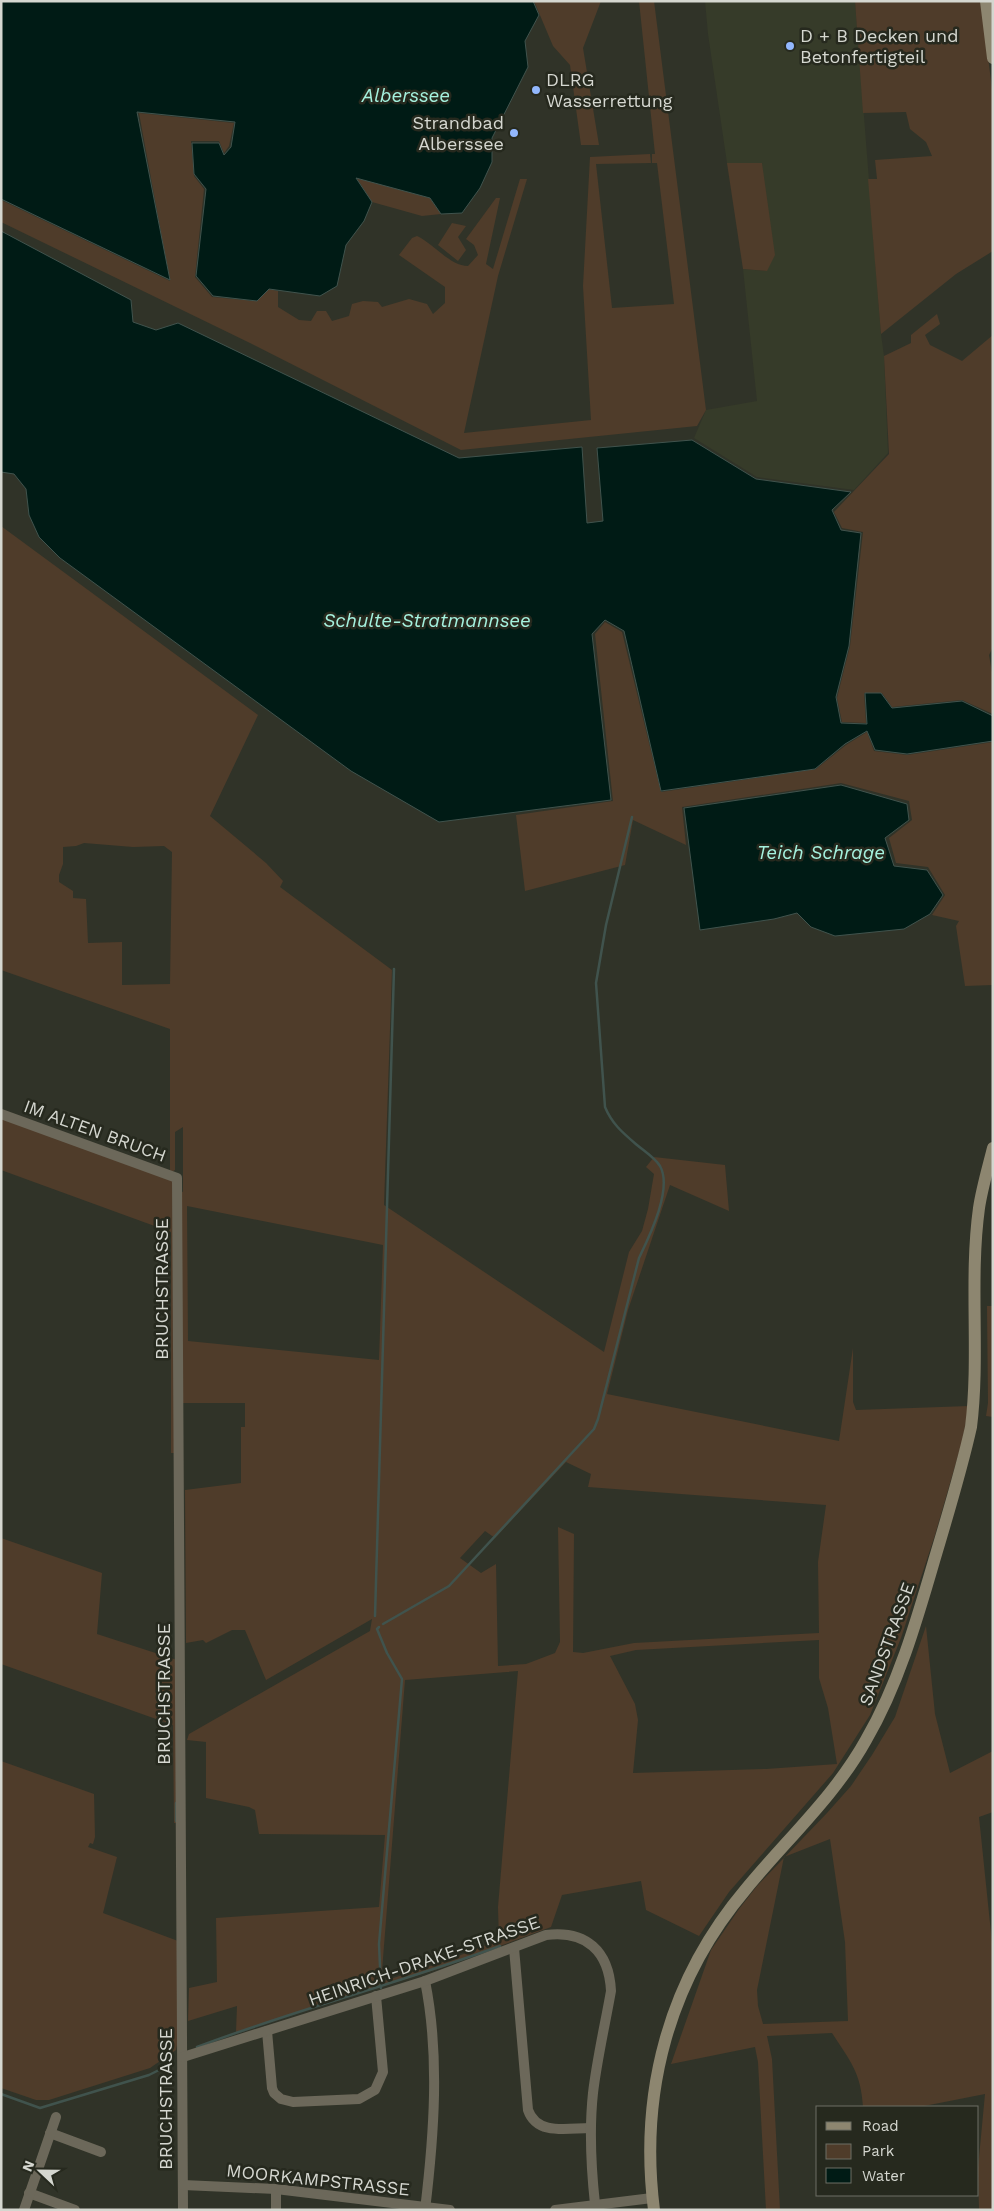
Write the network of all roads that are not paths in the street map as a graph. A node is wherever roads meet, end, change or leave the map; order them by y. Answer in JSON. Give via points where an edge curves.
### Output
{"nodes":[{"id":1,"x":986,"y":1,"type":"edge"},
{"id":2,"x":993,"y":58,"type":"edge"},
{"id":3,"x":1,"y":1114,"type":"edge"},
{"id":4,"x":993,"y":1148,"type":"edge"},
{"id":5,"x":177,"y":1178,"type":"joint"},
{"id":6,"x":514,"y":1948,"type":"junction"},
{"id":7,"x":424,"y":1981,"type":"junction"},
{"id":8,"x":376,"y":1996,"type":"junction"},
{"id":9,"x":267,"y":2031,"type":"junction"},
{"id":10,"x":183,"y":2057,"type":"junction"},
{"id":11,"x":56,"y":2116,"type":"dead end"},
{"id":12,"x":590,"y":2128,"type":"junction"},
{"id":13,"x":50,"y":2133,"type":"junction"},
{"id":14,"x":101,"y":2152,"type":"dead end"},
{"id":15,"x":183,"y":2185,"type":"junction"},
{"id":16,"x":276,"y":2189,"type":"junction"},
{"id":17,"x":29,"y":2193,"type":"junction"},
{"id":18,"x":595,"y":2204,"type":"junction"},
{"id":19,"x":653,"y":2204,"type":"edge"},
{"id":20,"x":425,"y":2208,"type":"edge"},
{"id":21,"x":24,"y":2210,"type":"edge"},
{"id":22,"x":76,"y":2210,"type":"edge"},
{"id":23,"x":183,"y":2210,"type":"edge"},
{"id":24,"x":276,"y":2210,"type":"edge"},
{"id":25,"x":450,"y":2210,"type":"edge"},
{"id":26,"x":555,"y":2210,"type":"edge"}],
"edges":[{"from":1,"to":2,"type":"main road"},
{"from":3,"to":5,"type":"street","name":"IM ALTEN BRUCH"},
{"from":4,"to":19,"type":"main road","name":"SANDSTRASSE","via":[[979,1208],[971,1427],[907,1650],[882,1712],[860,1750],[824,1799],[733,1906],[704,1945],[691,1970],[678,1999],[656,2078],[650,2128]]},
{"from":5,"to":10,"type":"street","name":"BRUCHSTRASSE"},
{"from":6,"to":7,"type":"street","name":"HEINRICH-DRAKE-STRASSE"},
{"from":6,"to":12,"type":"street","via":[[530,2117],[548,2129]]},
{"from":6,"to":12,"type":"street","name":"HEINRICH-DRAKE-STRASSE","via":[[546,1935],[564,1933],[590,1943],[606,1961],[611,1991],[594,2085]]},
{"from":7,"to":8,"type":"street","name":"HEINRICH-DRAKE-STRASSE"},
{"from":7,"to":20,"type":"street","via":[[433,2051],[431,2166]]},
{"from":8,"to":9,"type":"street","name":"HEINRICH-DRAKE-STRASSE"},
{"from":8,"to":9,"type":"street","via":[[383,2072],[375,2090],[359,2099],[293,2102],[274,2094]]},
{"from":9,"to":10,"type":"street","name":"HEINRICH-DRAKE-STRASSE"},
{"from":10,"to":15,"type":"street","name":"BRUCHSTRASSE"},
{"from":11,"to":13,"type":"street"},
{"from":12,"to":18,"type":"street","name":"HEINRICH-DRAKE-STRASSE"},
{"from":13,"to":14,"type":"street"},
{"from":13,"to":17,"type":"street"},
{"from":15,"to":16,"type":"street","name":"MOORKAMPSTRASSE"},
{"from":15,"to":23,"type":"street","name":"BRUCHSTRASSE"},
{"from":16,"to":20,"type":"street","name":"MOORKAMPSTRASSE"},
{"from":16,"to":24,"type":"street"},
{"from":17,"to":21,"type":"street"},
{"from":17,"to":22,"type":"street"},
{"from":18,"to":19,"type":"street"},
{"from":18,"to":26,"type":"street"},
{"from":20,"to":25,"type":"street","name":"MOORKAMPSTRASSE"}]}
